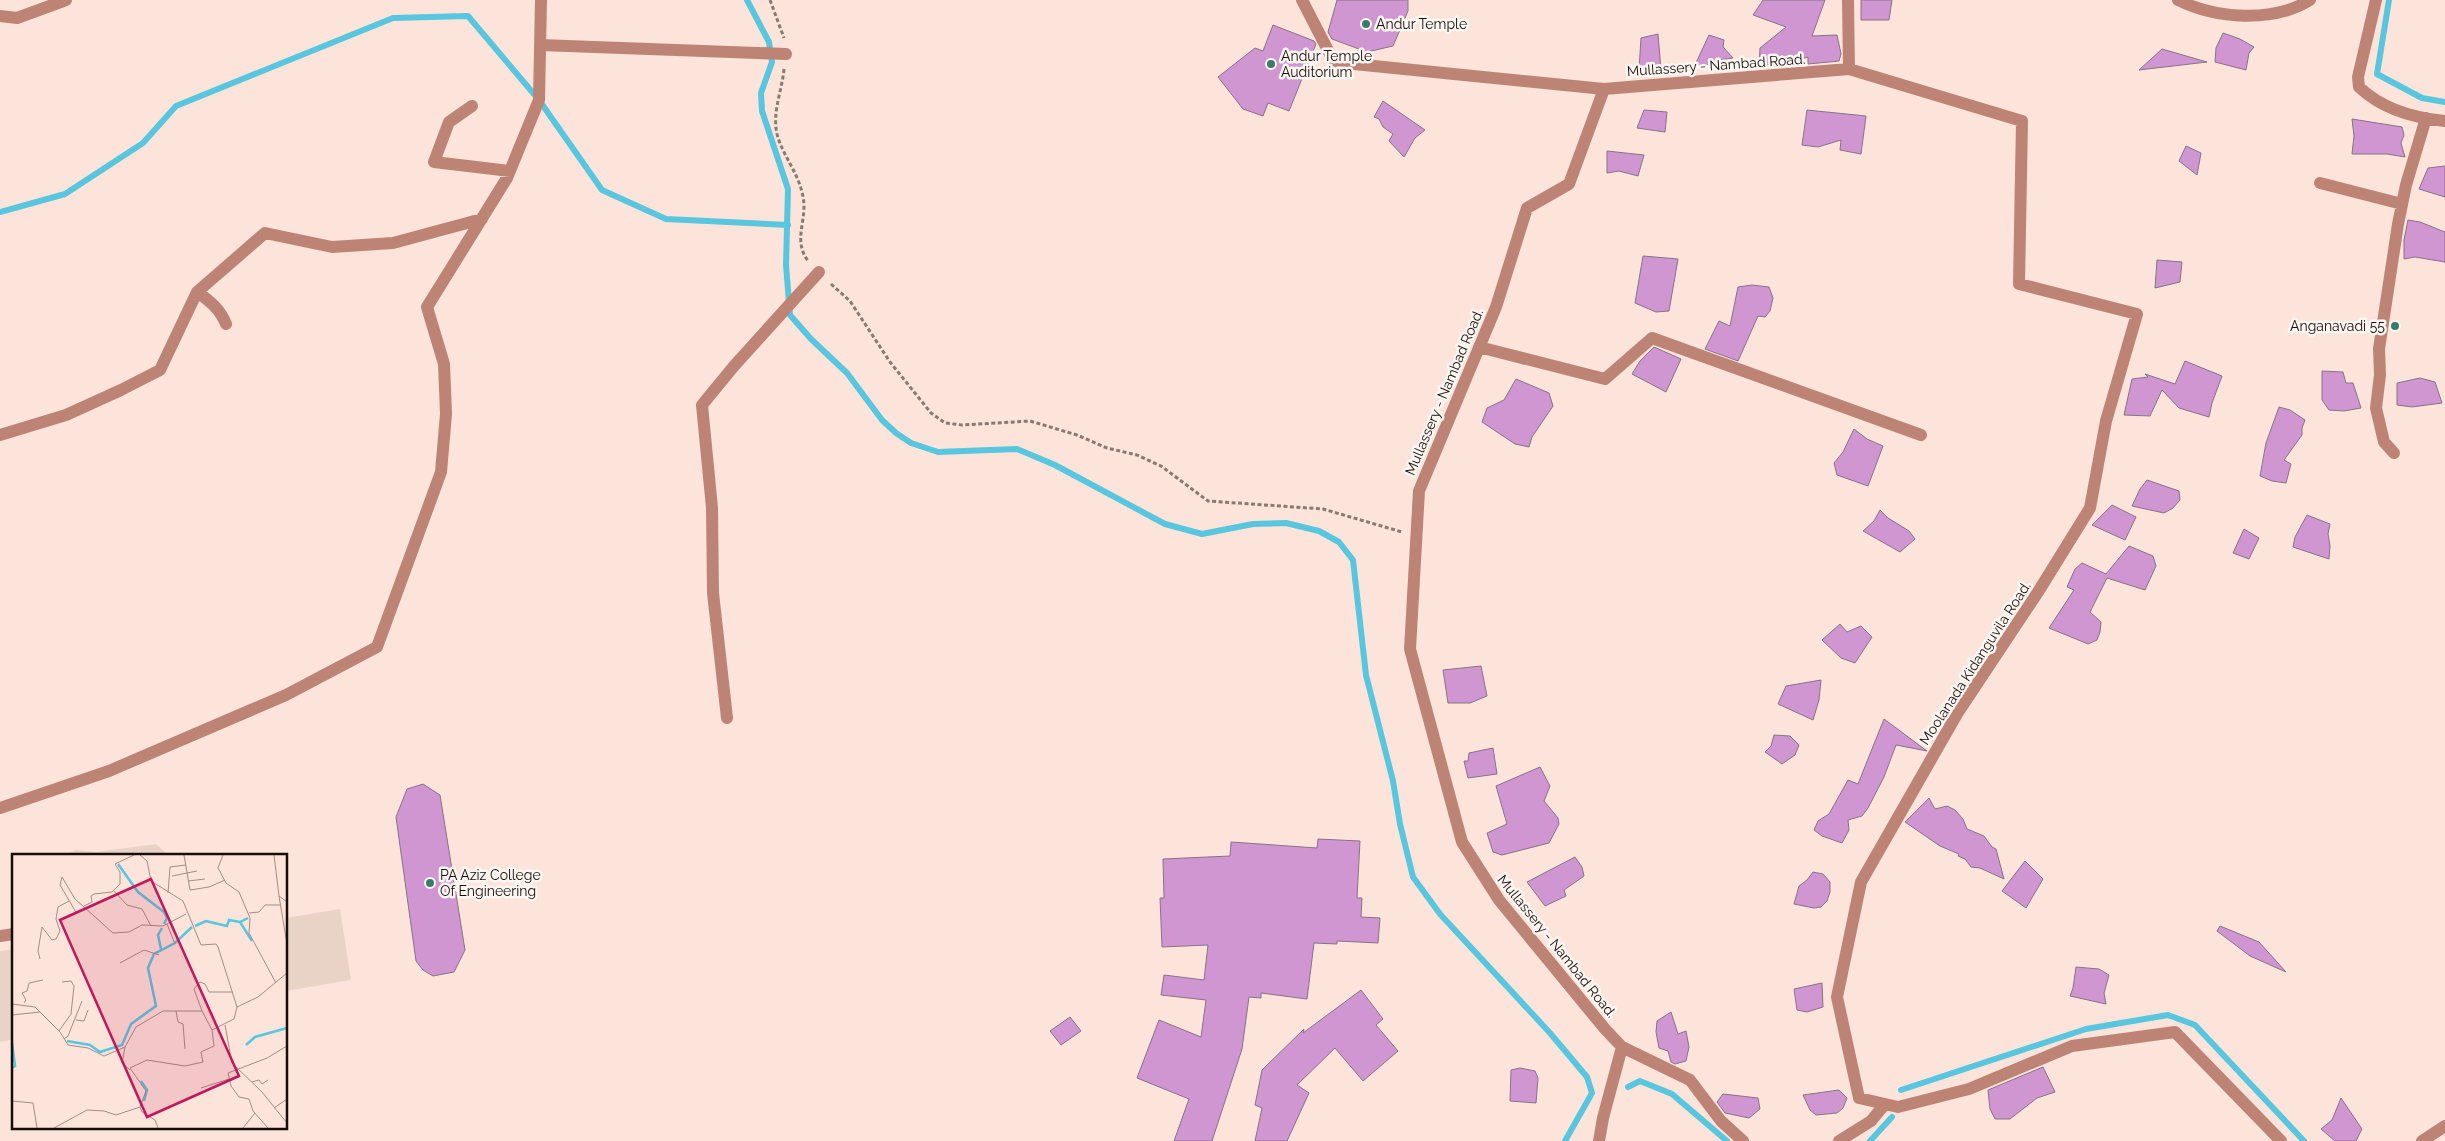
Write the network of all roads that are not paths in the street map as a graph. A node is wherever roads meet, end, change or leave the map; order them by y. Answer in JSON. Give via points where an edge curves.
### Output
{"nodes":[{"id":1,"x":66,"y":0,"type":"edge"},
{"id":2,"x":540,"y":0,"type":"edge"},
{"id":3,"x":1302,"y":0,"type":"edge"},
{"id":4,"x":1848,"y":0,"type":"edge"},
{"id":5,"x":2178,"y":0,"type":"edge"},
{"id":6,"x":2310,"y":0,"type":"edge"},
{"id":7,"x":2376,"y":0,"type":"edge"},
{"id":8,"x":0,"y":16,"type":"edge"},
{"id":9,"x":540,"y":45,"type":"junction"},
{"id":10,"x":786,"y":54,"type":"road end"},
{"id":11,"x":1849,"y":69,"type":"junction"},
{"id":12,"x":1604,"y":88,"type":"junction"},
{"id":13,"x":472,"y":106,"type":"dead end"},
{"id":14,"x":2426,"y":118,"type":"junction"},
{"id":15,"x":2445,"y":121,"type":"edge"},
{"id":16,"x":510,"y":171,"type":"junction"},
{"id":17,"x":2320,"y":183,"type":"dead end"},
{"id":18,"x":2402,"y":204,"type":"junction"},
{"id":19,"x":482,"y":219,"type":"junction"},
{"id":20,"x":819,"y":272,"type":"road end"},
{"id":21,"x":196,"y":292,"type":"junction"},
{"id":22,"x":226,"y":324,"type":"dead end"},
{"id":23,"x":1479,"y":347,"type":"junction"},
{"id":24,"x":0,"y":435,"type":"edge"},
{"id":25,"x":1922,"y":435,"type":"dead end"},
{"id":26,"x":2394,"y":454,"type":"dead end"},
{"id":27,"x":727,"y":718,"type":"dead end"},
{"id":28,"x":0,"y":808,"type":"edge"},
{"id":29,"x":1622,"y":1047,"type":"junction"},
{"id":30,"x":1885,"y":1104,"type":"junction"},
{"id":31,"x":2445,"y":1126,"type":"edge"},
{"id":32,"x":1599,"y":1141,"type":"edge"},
{"id":33,"x":1743,"y":1141,"type":"edge"},
{"id":34,"x":1839,"y":1141,"type":"edge"},
{"id":35,"x":2280,"y":1141,"type":"edge"},
{"id":36,"x":2422,"y":1141,"type":"edge"}],
"edges":[{"from":1,"to":8,"type":"street","via":[[17,18]]},
{"from":2,"to":9,"type":"street"},
{"from":3,"to":12,"type":"street","via":[[1334,62]]},
{"from":4,"to":11,"type":"street"},
{"from":5,"to":6,"type":"street","via":[[2220,12],[2250,16],[2287,11]]},
{"from":7,"to":14,"type":"street","via":[[2358,77],[2359,87],[2379,104]]},
{"from":9,"to":10,"type":"street"},
{"from":9,"to":16,"type":"street","via":[[539,100]]},
{"from":11,"to":12,"type":"street","name":"Mullassery - Nambad Road."},
{"from":11,"to":30,"type":"street","name":"Moolanada Kidanguvila Road.","via":[[2022,121],[2019,284],[2136,314],[2106,421],[2090,508],[1957,714],[1861,882],[1837,997],[1859,1098]]},
{"from":12,"to":23,"type":"street","name":"Mullassery - Nambad Road.","via":[[1569,184],[1527,208],[1496,307]]},
{"from":13,"to":16,"type":"street","via":[[449,122],[434,162]]},
{"from":14,"to":15,"type":"street"},
{"from":14,"to":18,"type":"street"},
{"from":16,"to":19,"type":"street"},
{"from":17,"to":18,"type":"street"},
{"from":18,"to":26,"type":"street","via":[[2380,349],[2376,408],[2384,442]]},
{"from":19,"to":21,"type":"street","via":[[393,243],[332,247],[265,232]]},
{"from":19,"to":28,"type":"street","via":[[427,307],[444,364],[446,414],[442,472],[377,647],[286,695],[118,767]]},
{"from":20,"to":27,"type":"street","via":[[702,405],[712,508],[713,593]]},
{"from":21,"to":22,"type":"street","via":[[211,301]]},
{"from":21,"to":24,"type":"street","via":[[160,370],[66,415]]},
{"from":23,"to":25,"type":"street","via":[[1605,379],[1652,338]]},
{"from":23,"to":29,"type":"street","name":"Mullassery - Nambad Road.","via":[[1419,491],[1410,648],[1462,842],[1499,900]]},
{"from":29,"to":32,"type":"street"},
{"from":29,"to":33,"type":"street","via":[[1690,1080],[1721,1121]]},
{"from":30,"to":34,"type":"street","via":[[1871,1121]]},
{"from":30,"to":35,"type":"street","name":"Moolanada Kidanguvila Road.","via":[[1898,1107],[1969,1089],[2072,1046],[2175,1032]]},
{"from":31,"to":36,"type":"street"}]}
